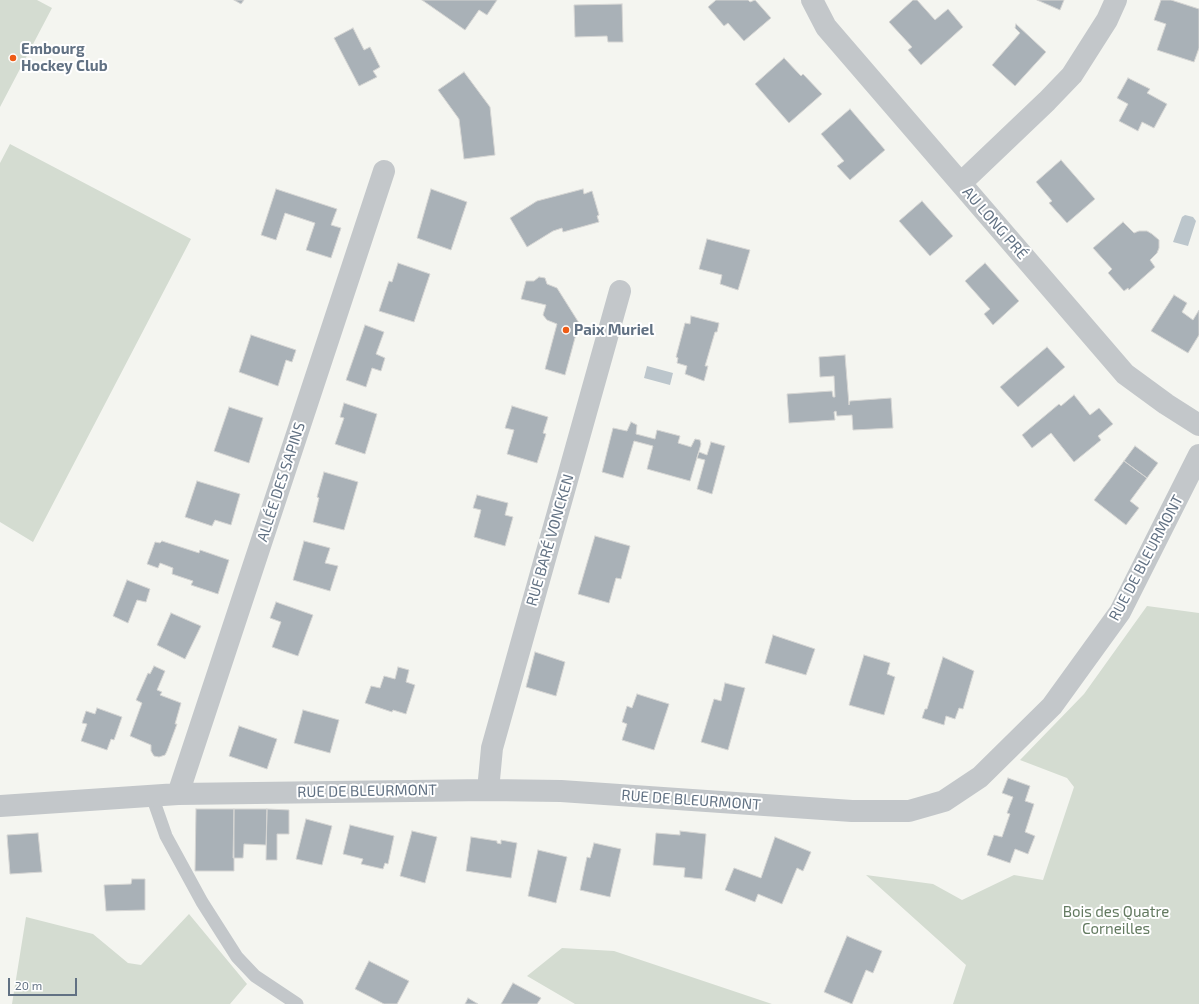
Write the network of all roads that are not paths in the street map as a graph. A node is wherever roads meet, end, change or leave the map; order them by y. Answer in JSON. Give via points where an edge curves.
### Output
{"nodes":[{"id":1,"x":812,"y":0,"type":"edge"},
{"id":2,"x":1116,"y":0,"type":"edge"},
{"id":3,"x":384,"y":170,"type":"dead end"},
{"id":4,"x":961,"y":183,"type":"junction"},
{"id":5,"x":620,"y":291,"type":"dead end"},
{"id":6,"x":1199,"y":425,"type":"edge"},
{"id":7,"x":1199,"y":455,"type":"edge"},
{"id":8,"x":488,"y":790,"type":"junction"},
{"id":9,"x":178,"y":794,"type":"junction"},
{"id":10,"x":152,"y":796,"type":"junction"},
{"id":11,"x":0,"y":806,"type":"edge"},
{"id":12,"x":297,"y":1004,"type":"edge"}],
"edges":[{"from":1,"to":4,"type":"street","name":"AU LONG PRÉ","via":[[826,27]]},
{"from":2,"to":4,"type":"street","via":[[1107,20],[1072,74]]},
{"from":3,"to":9,"type":"street","name":"ALLÉE DES SAPINS"},
{"from":4,"to":6,"type":"street","name":"AU LONG PRÉ","via":[[1125,374]]},
{"from":5,"to":8,"type":"street","name":"RUE BARÉ VONCKEN","via":[[492,748]]},
{"from":7,"to":8,"type":"street","name":"RUE DE BLEURMONT","via":[[1120,612],[1052,706],[980,777],[944,801],[910,811],[852,811],[562,791]]},
{"from":8,"to":9,"type":"street","name":"RUE DE BLEURMONT"},
{"from":9,"to":10,"type":"street","name":"RUE DE BLEURMONT"},
{"from":10,"to":11,"type":"street","name":"RUE DE BLEURMONT"},
{"from":10,"to":12,"type":"lane","via":[[166,836],[202,902],[237,957],[255,976]]}]}
